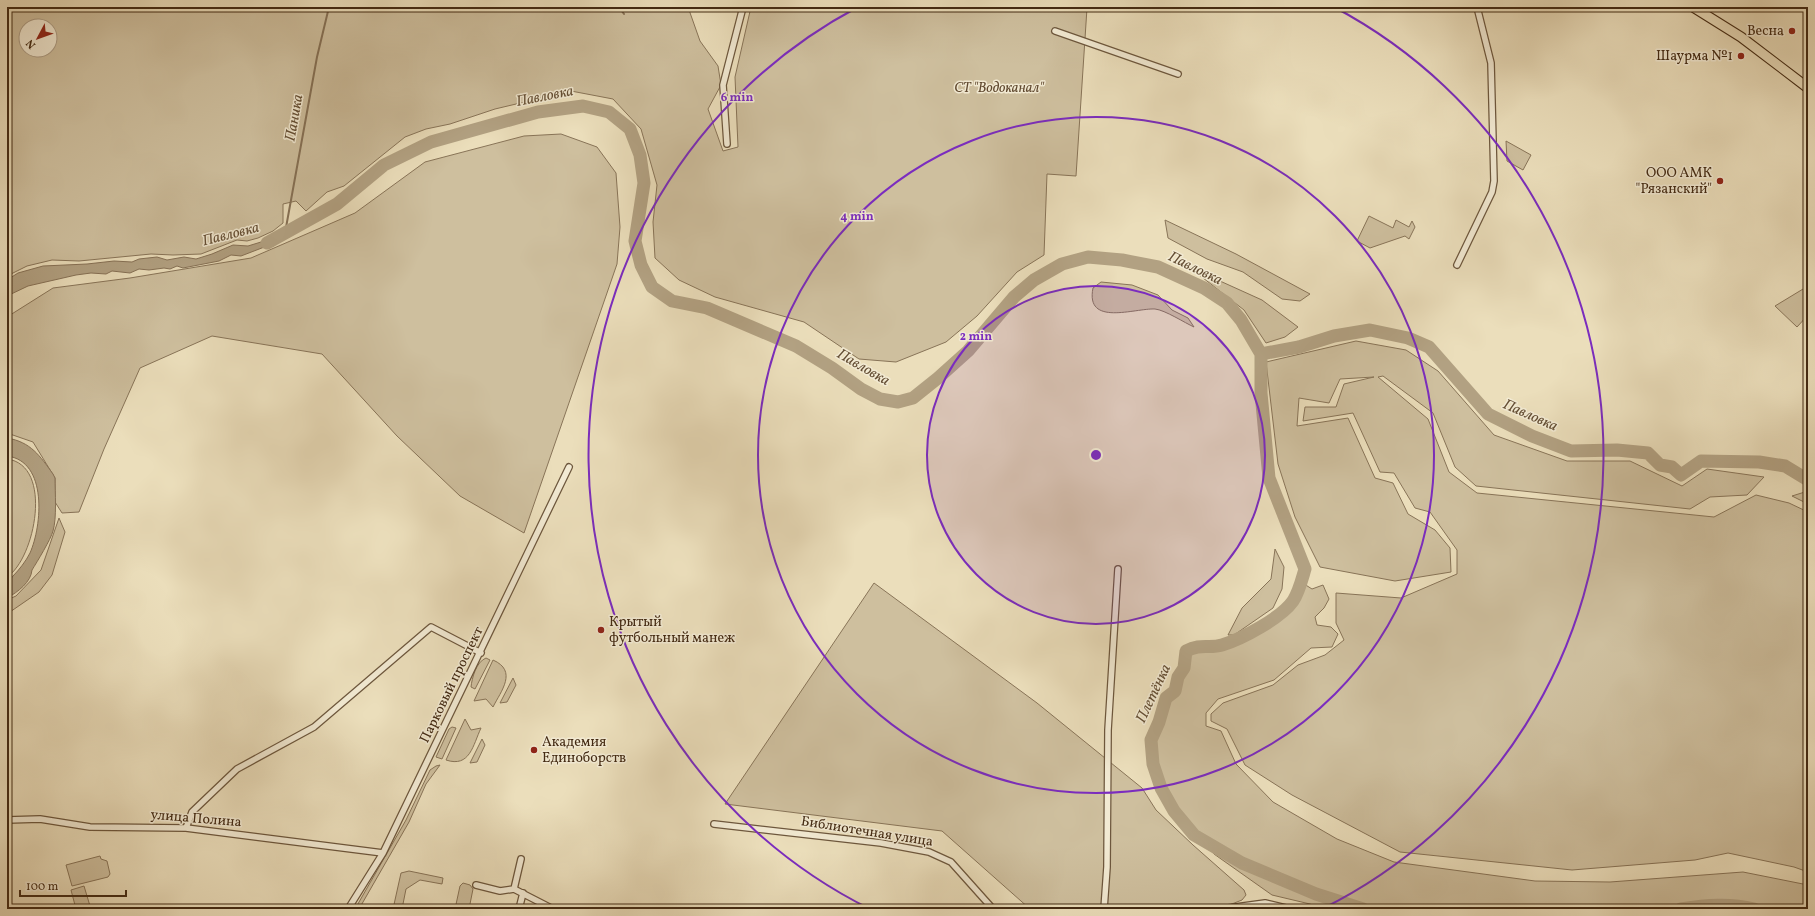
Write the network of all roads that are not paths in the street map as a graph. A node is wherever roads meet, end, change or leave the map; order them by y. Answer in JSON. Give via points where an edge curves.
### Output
{"nodes":[{"id":1,"x":743,"y":7,"type":"edge"},
{"id":2,"x":1477,"y":7,"type":"edge"},
{"id":3,"x":1693,"y":7,"type":"edge"},
{"id":4,"x":1055,"y":31,"type":"dead end"},
{"id":5,"x":1178,"y":74,"type":"dead end"},
{"id":6,"x":1808,"y":88,"type":"edge"},
{"id":7,"x":727,"y":144,"type":"dead end"},
{"id":8,"x":1457,"y":266,"type":"dead end"},
{"id":9,"x":569,"y":467,"type":"dead end"},
{"id":10,"x":1118,"y":569,"type":"dead end"},
{"id":11,"x":481,"y":653,"type":"junction"},
{"id":12,"x":7,"y":820,"type":"edge"},
{"id":13,"x":714,"y":824,"type":"dead end"},
{"id":14,"x":186,"y":828,"type":"junction"},
{"id":15,"x":383,"y":853,"type":"junction"},
{"id":16,"x":521,"y":859,"type":"dead end"},
{"id":17,"x":476,"y":885,"type":"dead end"},
{"id":18,"x":514,"y":889,"type":"junction"},
{"id":19,"x":523,"y":893,"type":"junction"},
{"id":20,"x":348,"y":909,"type":"edge"},
{"id":21,"x":519,"y":909,"type":"edge"},
{"id":22,"x":553,"y":909,"type":"edge"},
{"id":23,"x":993,"y":909,"type":"edge"},
{"id":24,"x":1104,"y":909,"type":"edge"},
{"id":25,"x":1221,"y":909,"type":"edge"},
{"id":26,"x":1290,"y":909,"type":"edge"}],
"edges":[{"from":1,"to":7,"type":"street","via":[[723,85]]},
{"from":2,"to":8,"type":"street","via":[[1491,63],[1494,181],[1492,192]]},
{"from":3,"to":6,"type":"main road","via":[[1741,37]]},
{"from":4,"to":5,"type":"street"},
{"from":9,"to":11,"type":"street","name":"Парковый проспект"},
{"from":10,"to":24,"type":"street","via":[[1108,730],[1107,867]]},
{"from":11,"to":14,"type":"street","via":[[431,627],[314,727],[237,769],[192,812]]},
{"from":11,"to":15,"type":"street","name":"Парковый проспект"},
{"from":12,"to":14,"type":"street","name":"улица Полина","via":[[40,819],[90,827]]},
{"from":13,"to":23,"type":"street","name":"Библиотечная улица","via":[[881,843],[929,852],[951,862]]},
{"from":14,"to":15,"type":"street","name":"улица Полина"},
{"from":15,"to":20,"type":"street","name":"Парковый проспект"},
{"from":16,"to":18,"type":"street"},
{"from":17,"to":18,"type":"street","via":[[500,891]]},
{"from":18,"to":19,"type":"street"},
{"from":19,"to":21,"type":"street"},
{"from":19,"to":22,"type":"street"},
{"from":25,"to":26,"type":"street","via":[[1264,903]]}]}
